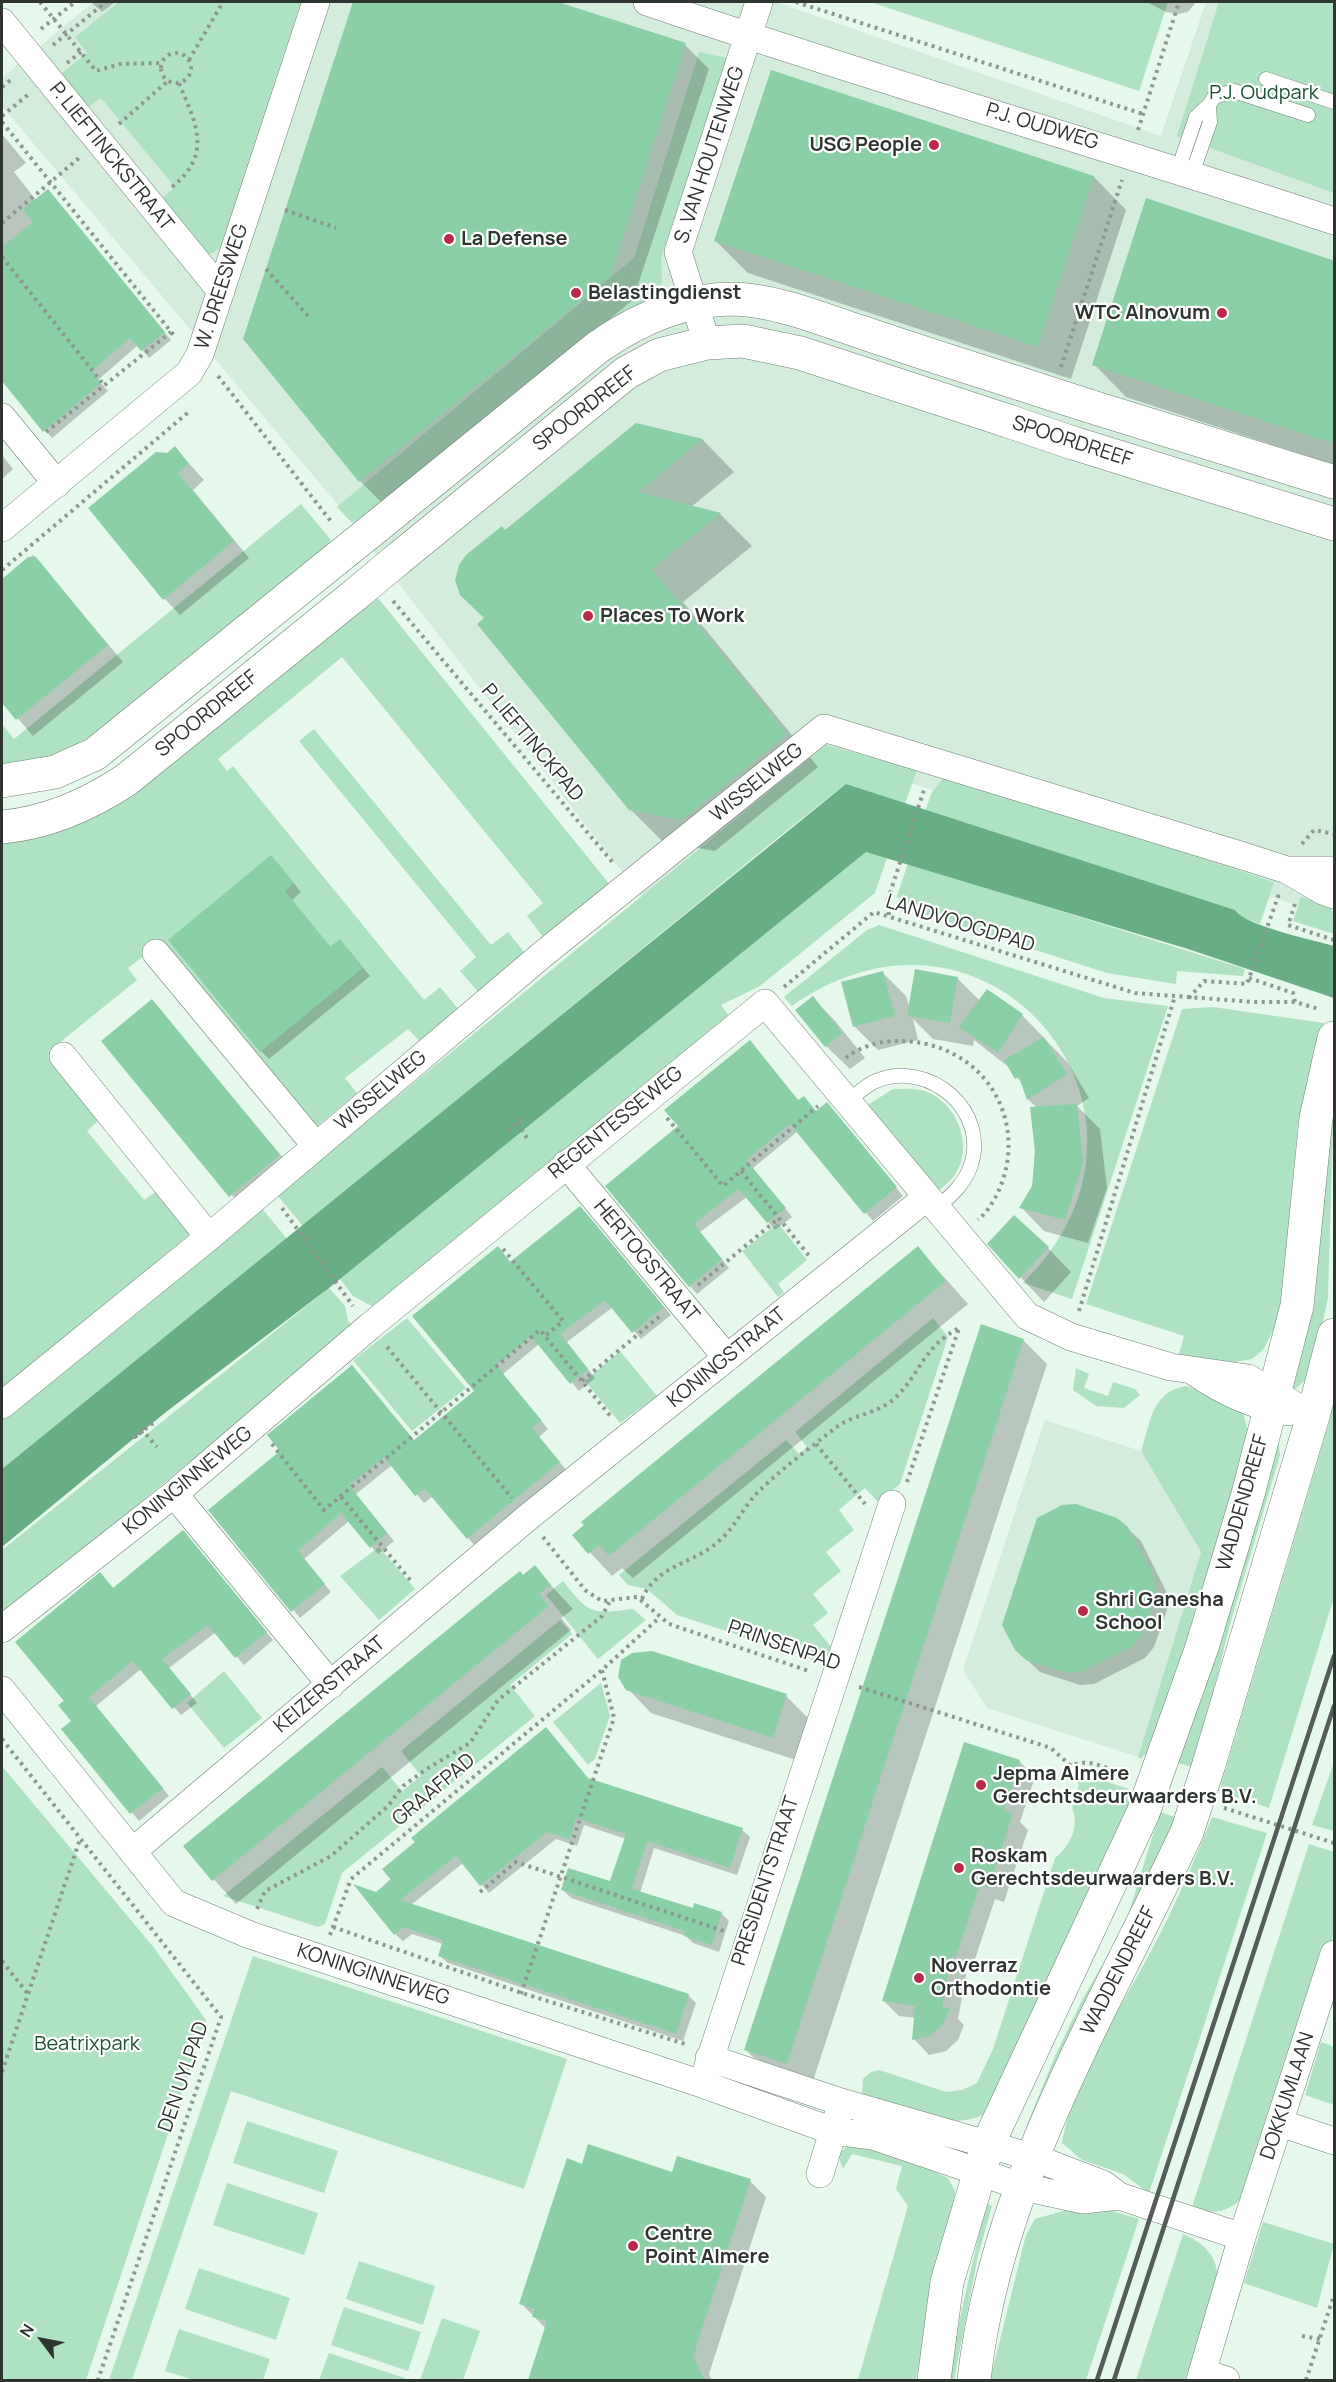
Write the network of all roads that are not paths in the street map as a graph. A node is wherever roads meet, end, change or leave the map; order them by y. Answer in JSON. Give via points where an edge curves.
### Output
{"nodes":[{"id":1,"x":316,"y":2,"type":"edge"},
{"id":2,"x":647,"y":2,"type":"edge"},
{"id":3,"x":759,"y":2,"type":"edge"},
{"id":4,"x":2,"y":22,"type":"edge"},
{"id":5,"x":748,"y":36,"type":"junction"},
{"id":6,"x":1266,"y":79,"type":"dead end"},
{"id":7,"x":1335,"y":102,"type":"edge"},
{"id":8,"x":1308,"y":115,"type":"dead end"},
{"id":9,"x":1185,"y":172,"type":"junction"},
{"id":10,"x":1335,"y":221,"type":"edge"},
{"id":11,"x":221,"y":291,"type":"junction"},
{"id":12,"x":695,"y":304,"type":"junction"},
{"id":13,"x":707,"y":343,"type":"junction"},
{"id":14,"x":2,"y":417,"type":"edge"},
{"id":15,"x":1335,"y":482,"type":"edge"},
{"id":16,"x":57,"y":483,"type":"junction"},
{"id":17,"x":1335,"y":524,"type":"edge"},
{"id":18,"x":2,"y":528,"type":"edge"},
{"id":19,"x":2,"y":781,"type":"edge"},
{"id":20,"x":2,"y":827,"type":"edge"},
{"id":21,"x":1287,"y":870,"type":"junction"},
{"id":22,"x":1335,"y":870,"type":"edge"},
{"id":23,"x":1335,"y":895,"type":"edge"},
{"id":24,"x":156,"y":953,"type":"dead end"},
{"id":25,"x":1334,"y":1041,"type":"edge"},
{"id":26,"x":63,"y":1056,"type":"dead end"},
{"id":27,"x":842,"y":1096,"type":"junction"},
{"id":28,"x":316,"y":1146,"type":"junction"},
{"id":29,"x":566,"y":1164,"type":"junction"},
{"id":30,"x":931,"y":1204,"type":"junction"},
{"id":31,"x":209,"y":1237,"type":"junction"},
{"id":32,"x":370,"y":1326,"type":"joint"},
{"id":33,"x":1335,"y":1335,"type":"edge"},
{"id":34,"x":727,"y":1358,"type":"junction"},
{"id":35,"x":1271,"y":1400,"type":"junction"},
{"id":36,"x":2,"y":1405,"type":"edge"},
{"id":37,"x":1313,"y":1416,"type":"junction"},
{"id":38,"x":174,"y":1494,"type":"junction"},
{"id":39,"x":889,"y":1513,"type":"road end"},
{"id":40,"x":527,"y":1518,"type":"joint"},
{"id":41,"x":2,"y":1629,"type":"edge"},
{"id":42,"x":331,"y":1685,"type":"junction"},
{"id":43,"x":2,"y":1689,"type":"edge"},
{"id":44,"x":133,"y":1851,"type":"junction"},
{"id":45,"x":1335,"y":1954,"type":"edge"},
{"id":46,"x":710,"y":2055,"type":"junction"},
{"id":47,"x":702,"y":2084,"type":"junction"},
{"id":48,"x":841,"y":2102,"type":"junction"},
{"id":49,"x":1280,"y":2123,"type":"junction"},
{"id":50,"x":833,"y":2130,"type":"junction"},
{"id":51,"x":1335,"y":2141,"type":"edge"},
{"id":52,"x":984,"y":2157,"type":"junction"},
{"id":53,"x":1029,"y":2173,"type":"junction"},
{"id":54,"x":820,"y":2174,"type":"dead end"},
{"id":55,"x":1242,"y":2237,"type":"junction"},
{"id":56,"x":1210,"y":2378,"type":"edge"},
{"id":57,"x":933,"y":2380,"type":"edge"},
{"id":58,"x":974,"y":2380,"type":"edge"}],
"edges":[{"from":1,"to":11,"type":"street","name":"W. DREESWEG"},
{"from":2,"to":5,"type":"street"},
{"from":3,"to":5,"type":"street","name":"S. VAN HOUTENWEG"},
{"from":4,"to":11,"type":"street","name":"P. LIEFTINCKSTRAAT"},
{"from":5,"to":9,"type":"street","name":"P.J. OUDWEG"},
{"from":5,"to":12,"type":"street","name":"S. VAN HOUTENWEG","via":[[678,252]]},
{"from":6,"to":7,"type":"lane"},
{"from":8,"to":9,"type":"lane","via":[[1234,91],[1214,97],[1209,105],[1210,122]]},
{"from":9,"to":10,"type":"street","name":"P.J. OUDWEG"},
{"from":11,"to":16,"type":"street","name":"W. DREESWEG","via":[[189,373]]},
{"from":12,"to":13,"type":"street","name":"S. VAN HOUTENWEG"},
{"from":12,"to":15,"type":"main road","name":"SPOORDREEF","bridge":true,"via":[[732,299],[821,319]]},
{"from":12,"to":19,"type":"main road","name":"SPOORDREEF","bridge":true,"via":[[649,316],[598,347],[95,754],[55,772]]},
{"from":13,"to":17,"type":"main road","name":"SPOORDREEF","bridge":true,"via":[[743,341],[800,353]]},
{"from":13,"to":20,"type":"main road","name":"SPOORDREEF","bridge":true,"via":[[659,355],[626,373],[107,793],[74,810]]},
{"from":14,"to":16,"type":"street"},
{"from":16,"to":18,"type":"street","name":"W. DREESWEG"},
{"from":21,"to":22,"type":"street","name":"WISSELWEG"},
{"from":21,"to":23,"type":"street","name":"WISSELWEG"},
{"from":21,"to":28,"type":"street","name":"WISSELWEG","via":[[824,728],[543,954]]},
{"from":24,"to":28,"type":"street","name":"WISSELWEG"},
{"from":25,"to":35,"type":"main road","name":"WADDENDREEF","via":[[1316,1118],[1297,1305]]},
{"from":26,"to":31,"type":"street"},
{"from":27,"to":29,"type":"street","name":"REGENTESSEWEG","via":[[765,1003]]},
{"from":27,"to":30,"type":"street"},
{"from":27,"to":30,"type":"lane","via":[[897,1075],[931,1081],[959,1101],[970,1121],[974,1144],[970,1167],[960,1188]]},
{"from":28,"to":31,"type":"street","name":"WISSELWEG"},
{"from":29,"to":32,"type":"street","name":"REGENTESSEWEG"},
{"from":29,"to":34,"type":"street","name":"HERTOGSTRAAT"},
{"from":30,"to":34,"type":"street","name":"KONINGSTRAAT","via":[[828,1277]]},
{"from":30,"to":35,"type":"street","via":[[1028,1317],[1071,1337],[1193,1372],[1223,1372],[1248,1378]]},
{"from":31,"to":36,"type":"street","name":"WISSELWEG"},
{"from":32,"to":38,"type":"street","name":"KONINGINNEWEG"},
{"from":33,"to":37,"type":"main road","name":"WADDENDREEF"},
{"from":34,"to":40,"type":"street","name":"KONINGSTRAAT"},
{"from":35,"to":37,"type":"street"},
{"from":35,"to":52,"type":"main road","name":"WADDENDREEF","bridge":true,"via":[[1248,1494],[1202,1647],[1143,1813]]},
{"from":37,"to":53,"type":"main road","name":"WADDENDREEF","bridge":true,"via":[[1187,1832],[1089,2030]]},
{"from":38,"to":41,"type":"street","name":"KONINGINNEWEG"},
{"from":38,"to":42,"type":"street"},
{"from":39,"to":46,"type":"street","name":"PRESIDENTSTRAAT"},
{"from":40,"to":42,"type":"street","name":"KEIZERSTRAAT"},
{"from":42,"to":44,"type":"street","name":"KEIZERSTRAAT"},
{"from":43,"to":44,"type":"street","name":"KONINGINNEWEG"},
{"from":44,"to":47,"type":"street","name":"KONINGINNEWEG","via":[[174,1903],[249,1935]]},
{"from":45,"to":49,"type":"street","name":"DOKKUMLAAN"},
{"from":46,"to":47,"type":"street","name":"PRESIDENTSTRAAT"},
{"from":46,"to":48,"type":"street"},
{"from":47,"to":50,"type":"street","name":"KONINGINNEWEG"},
{"from":48,"to":50,"type":"street"},
{"from":48,"to":52,"type":"street"},
{"from":49,"to":51,"type":"street"},
{"from":49,"to":55,"type":"street","name":"DOKKUMLAAN"},
{"from":50,"to":52,"type":"street","name":"KONINGINNEWEG"},
{"from":50,"to":54,"type":"street"},
{"from":52,"to":53,"type":"street"},
{"from":52,"to":57,"type":"main road","name":"WADDENDREEF","via":[[947,2282]]},
{"from":53,"to":55,"type":"street","via":[[1083,2200],[1119,2196]]},
{"from":53,"to":58,"type":"main road","name":"WADDENDREEF","via":[[998,2260]]},
{"from":55,"to":56,"type":"street","name":"DOKKUMLAAN"}]}
